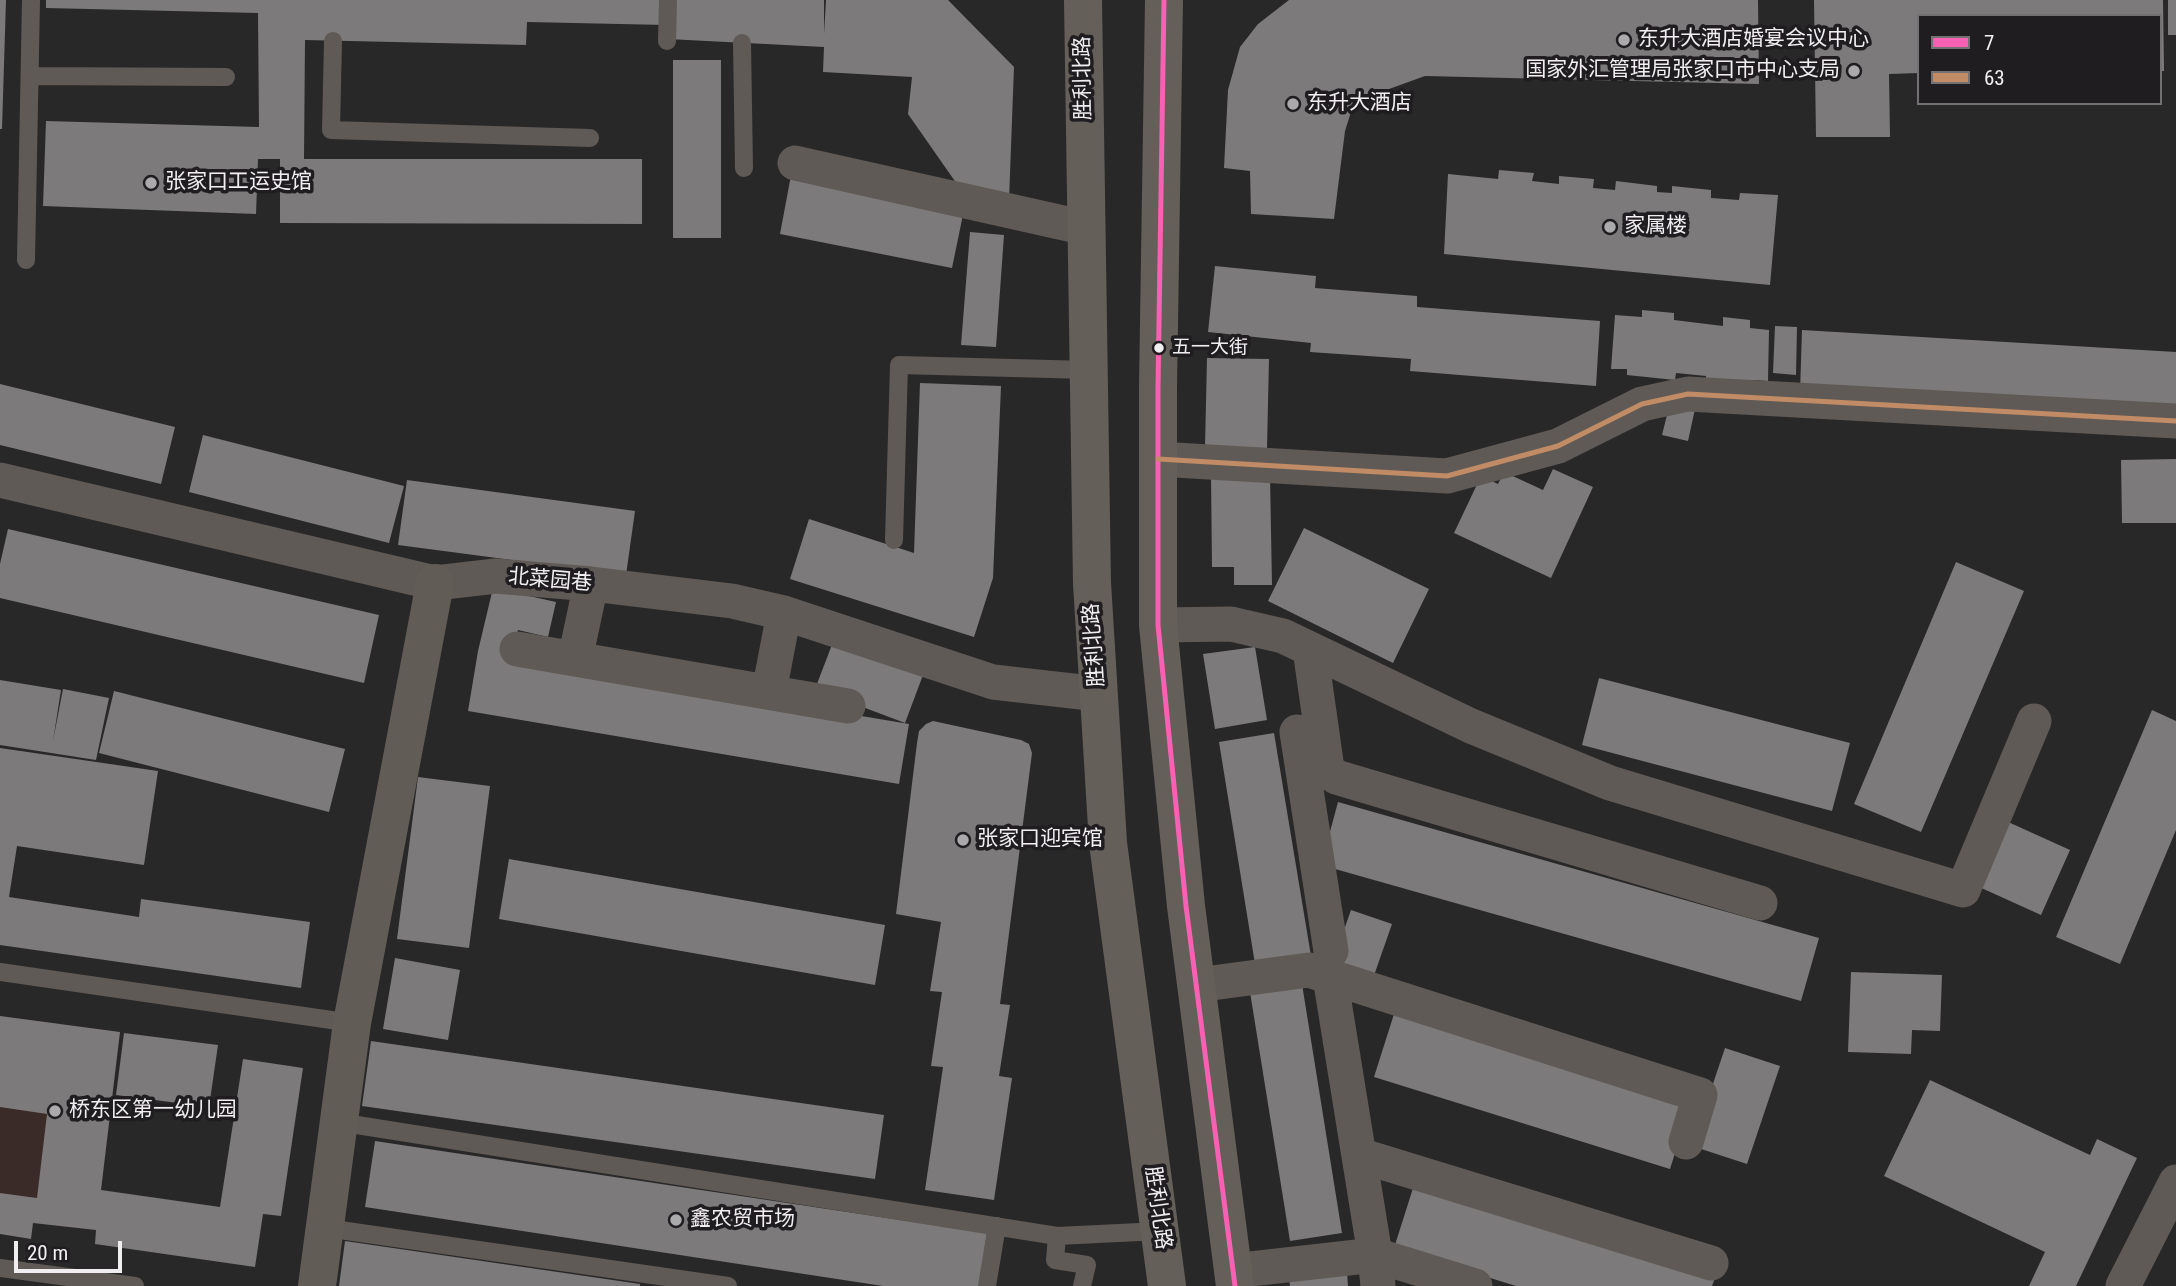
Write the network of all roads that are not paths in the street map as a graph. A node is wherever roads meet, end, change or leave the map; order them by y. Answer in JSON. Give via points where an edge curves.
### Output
{"nodes":[{"id":1,"x":31,"y":0,"type":"edge"},
{"id":2,"x":668,"y":0,"type":"edge"},
{"id":3,"x":1083,"y":0,"type":"edge"},
{"id":4,"x":1164,"y":0,"type":"edge"},
{"id":5,"x":334,"y":41,"type":"dead end"},
{"id":6,"x":667,"y":41,"type":"dead end"},
{"id":7,"x":742,"y":43,"type":"dead end"},
{"id":8,"x":30,"y":76,"type":"junction"},
{"id":9,"x":226,"y":77,"type":"dead end"},
{"id":10,"x":590,"y":138,"type":"dead end"},
{"id":11,"x":795,"y":163,"type":"dead end"},
{"id":12,"x":744,"y":168,"type":"dead end"},
{"id":13,"x":1086,"y":228,"type":"junction"},
{"id":14,"x":26,"y":260,"type":"dead end"},
{"id":15,"x":1088,"y":370,"type":"junction"},
{"id":16,"x":2176,"y":421,"type":"edge"},
{"id":17,"x":1158,"y":459,"type":"junction"},
{"id":18,"x":0,"y":480,"type":"edge"},
{"id":19,"x":894,"y":540,"type":"dead end"},
{"id":20,"x":435,"y":583,"type":"junction"},
{"id":21,"x":591,"y":584,"type":"junction"},
{"id":22,"x":784,"y":613,"type":"junction"},
{"id":23,"x":1158,"y":625,"type":"junction"},
{"id":24,"x":1296,"y":642,"type":"junction"},
{"id":25,"x":517,"y":649,"type":"dead end"},
{"id":26,"x":575,"y":659,"type":"junction"},
{"id":27,"x":769,"y":692,"type":"junction"},
{"id":28,"x":1098,"y":694,"type":"junction"},
{"id":29,"x":848,"y":706,"type":"dead end"},
{"id":30,"x":2034,"y":721,"type":"dead end"},
{"id":31,"x":1760,"y":902,"type":"dead end"},
{"id":32,"x":1330,"y":964,"type":"junction"},
{"id":33,"x":0,"y":972,"type":"edge"},
{"id":34,"x":1197,"y":985,"type":"junction"},
{"id":35,"x":352,"y":1023,"type":"junction"},
{"id":36,"x":338,"y":1122,"type":"junction"},
{"id":37,"x":1686,"y":1143,"type":"dead end"},
{"id":38,"x":1359,"y":1155,"type":"junction"},
{"id":39,"x":2176,"y":1182,"type":"edge"},
{"id":40,"x":997,"y":1226,"type":"junction"},
{"id":41,"x":326,"y":1228,"type":"junction"},
{"id":42,"x":1160,"y":1231,"type":"junction"},
{"id":43,"x":1057,"y":1236,"type":"junction"},
{"id":44,"x":1712,"y":1263,"type":"dead end"},
{"id":45,"x":0,"y":1268,"type":"edge"},
{"id":46,"x":1376,"y":1270,"type":"edge"},
{"id":47,"x":1234,"y":1279,"type":"edge"},
{"id":48,"x":104,"y":1284,"type":"edge"},
{"id":49,"x":135,"y":1286,"type":"edge"},
{"id":50,"x":317,"y":1286,"type":"edge"},
{"id":51,"x":728,"y":1286,"type":"edge"},
{"id":52,"x":987,"y":1286,"type":"edge"},
{"id":53,"x":1082,"y":1286,"type":"edge"},
{"id":54,"x":1167,"y":1286,"type":"edge"},
{"id":55,"x":1475,"y":1286,"type":"edge"},
{"id":56,"x":2123,"y":1286,"type":"edge"}],
"edges":[{"from":1,"to":8,"type":"lane"},
{"from":2,"to":6,"type":"lane"},
{"from":3,"to":13,"type":"highway","name":"胜利北路"},
{"from":4,"to":17,"type":"highway"},
{"from":5,"to":10,"type":"lane","via":[[331,130]]},
{"from":7,"to":12,"type":"lane"},
{"from":8,"to":9,"type":"lane"},
{"from":8,"to":14,"type":"lane"},
{"from":11,"to":13,"type":"street"},
{"from":13,"to":15,"type":"highway","name":"胜利北路"},
{"from":15,"to":19,"type":"lane","via":[[899,365]]},
{"from":15,"to":28,"type":"highway","name":"胜利北路"},
{"from":16,"to":17,"type":"street","via":[[1688,394],[1642,404],[1558,446],[1447,476]]},
{"from":17,"to":23,"type":"highway"},
{"from":18,"to":20,"type":"street","name":"北菜园巷"},
{"from":20,"to":21,"type":"street","name":"北菜园巷","via":[[496,576]]},
{"from":20,"to":35,"type":"street"},
{"from":21,"to":22,"type":"street","name":"北菜园巷","via":[[732,601]]},
{"from":21,"to":26,"type":"street"},
{"from":22,"to":27,"type":"street"},
{"from":22,"to":28,"type":"street","name":"北菜园巷","via":[[993,682]]},
{"from":23,"to":24,"type":"street","via":[[1231,624]]},
{"from":23,"to":34,"type":"highway"},
{"from":24,"to":30,"type":"street","via":[[1471,726],[1610,783],[1963,890]]},
{"from":24,"to":31,"type":"street","via":[[1327,769],[1336,777]]},
{"from":24,"to":32,"type":"street"},
{"from":25,"to":26,"type":"street"},
{"from":26,"to":27,"type":"street"},
{"from":27,"to":29,"type":"street"},
{"from":28,"to":42,"type":"highway","name":"胜利北路","via":[[1108,843]]},
{"from":32,"to":34,"type":"street"},
{"from":32,"to":37,"type":"street","via":[[1700,1095]]},
{"from":32,"to":38,"type":"street"},
{"from":33,"to":35,"type":"lane"},
{"from":34,"to":47,"type":"highway"},
{"from":35,"to":36,"type":"street"},
{"from":36,"to":40,"type":"lane"},
{"from":36,"to":41,"type":"street"},
{"from":38,"to":44,"type":"street"},
{"from":38,"to":46,"type":"street"},
{"from":39,"to":56,"type":"street"},
{"from":40,"to":43,"type":"lane"},
{"from":40,"to":52,"type":"lane"},
{"from":41,"to":50,"type":"street"},
{"from":41,"to":51,"type":"lane"},
{"from":42,"to":43,"type":"lane"},
{"from":42,"to":54,"type":"highway","name":"胜利北路"},
{"from":43,"to":53,"type":"lane","via":[[1055,1260],[1087,1265]]},
{"from":45,"to":48,"type":"lane"},
{"from":46,"to":47,"type":"street"},
{"from":46,"to":55,"type":"street"},
{"from":48,"to":49,"type":"lane"}]}
